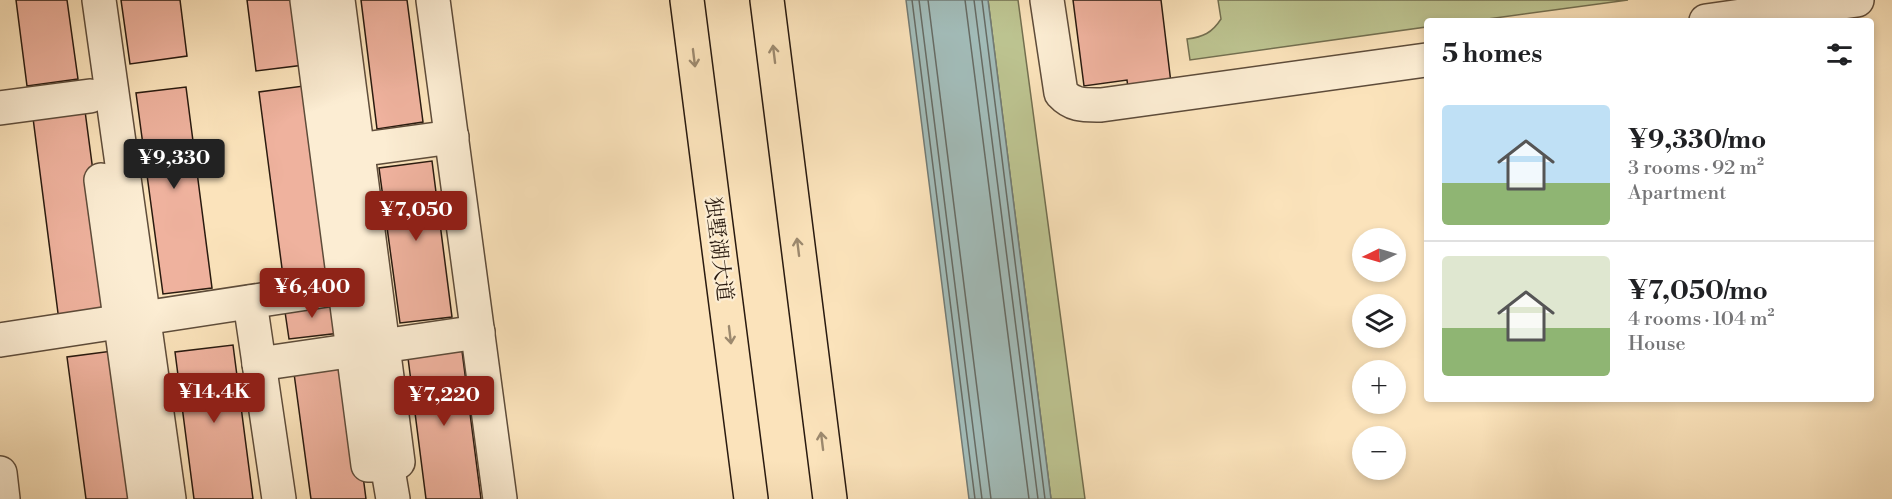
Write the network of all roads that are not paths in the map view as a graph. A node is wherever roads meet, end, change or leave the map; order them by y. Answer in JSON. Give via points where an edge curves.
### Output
{"nodes":[{"id":1,"x":77,"y":0,"type":"edge"},
{"id":2,"x":99,"y":0,"type":"edge"},
{"id":3,"x":307,"y":0,"type":"edge"},
{"id":4,"x":338,"y":0,"type":"edge"},
{"id":5,"x":433,"y":0,"type":"edge"},
{"id":6,"x":687,"y":0,"type":"edge"},
{"id":7,"x":767,"y":0,"type":"edge"},
{"id":8,"x":1047,"y":0,"type":"edge"},
{"id":9,"x":1857,"y":0,"type":"edge"},
{"id":10,"x":1728,"y":18,"type":"edge"},
{"id":11,"x":1424,"y":60,"type":"edge"},
{"id":12,"x":90,"y":96,"type":"junction"},
{"id":13,"x":0,"y":108,"type":"edge"},
{"id":14,"x":452,"y":137,"type":"junction"},
{"id":15,"x":342,"y":152,"type":"junction"},
{"id":16,"x":360,"y":285,"type":"junction"},
{"id":17,"x":250,"y":302,"type":"junction"},
{"id":18,"x":132,"y":320,"type":"junction"},
{"id":19,"x":478,"y":332,"type":"junction"},
{"id":20,"x":0,"y":340,"type":"edge"},
{"id":21,"x":369,"y":348,"type":"junction"},
{"id":22,"x":259,"y":364,"type":"junction"},
{"id":23,"x":0,"y":474,"type":"edge"},
{"id":24,"x":3,"y":499,"type":"edge"},
{"id":25,"x":145,"y":499,"type":"edge"},
{"id":26,"x":169,"y":499,"type":"edge"},
{"id":27,"x":279,"y":499,"type":"edge"},
{"id":28,"x":393,"y":499,"type":"edge"},
{"id":29,"x":500,"y":499,"type":"edge"},
{"id":30,"x":751,"y":499,"type":"edge"},
{"id":31,"x":830,"y":499,"type":"edge"}],
"edges":[{"from":1,"to":12,"type":"street"},
{"from":2,"to":18,"type":"street"},
{"from":3,"to":15,"type":"street"},
{"from":4,"to":15,"type":"street"},
{"from":5,"to":14,"type":"street"},
{"from":6,"to":30,"type":"main road","name":"独墅湖大道","one_way":true},
{"from":31,"to":7,"type":"main road","one_way":true},
{"from":8,"to":11,"type":"street","via":[[1061,93],[1080,105],[1101,105],[1255,71]]},
{"from":9,"to":10,"type":"street"},
{"from":12,"to":13,"type":"street"},
{"from":12,"to":18,"type":"street"},
{"from":14,"to":15,"type":"street"},
{"from":14,"to":19,"type":"street"},
{"from":15,"to":16,"type":"street"},
{"from":16,"to":17,"type":"street"},
{"from":16,"to":21,"type":"street"},
{"from":17,"to":18,"type":"street"},
{"from":17,"to":22,"type":"street"},
{"from":18,"to":20,"type":"street"},
{"from":18,"to":25,"type":"street"},
{"from":18,"to":26,"type":"street"},
{"from":19,"to":21,"type":"street"},
{"from":19,"to":29,"type":"street"},
{"from":21,"to":22,"type":"street"},
{"from":21,"to":28,"type":"street","via":[[399,462],[387,464]]},
{"from":22,"to":27,"type":"street"},
{"from":23,"to":24,"type":"street"}]}
